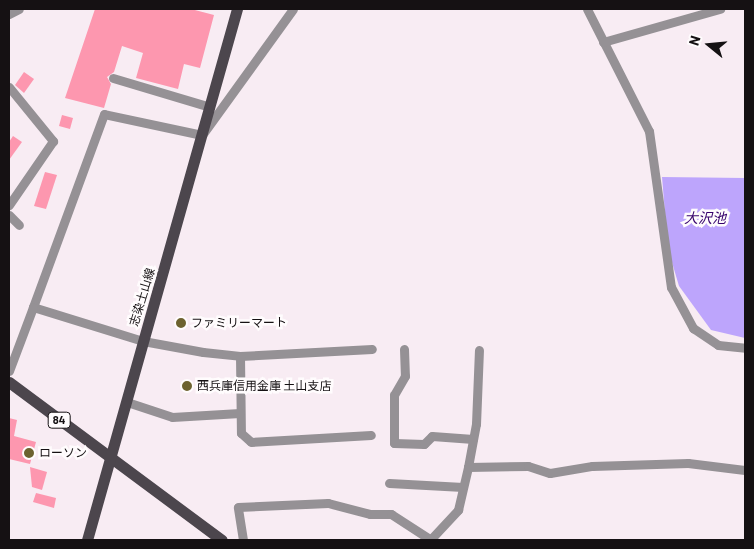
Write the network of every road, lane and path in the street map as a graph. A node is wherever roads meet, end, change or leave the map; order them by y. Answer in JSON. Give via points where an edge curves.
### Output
{"nodes":[{"id":1,"x":19,"y":9,"type":"edge"},
{"id":2,"x":237,"y":9,"type":"edge"},
{"id":3,"x":293,"y":9,"type":"edge"},
{"id":4,"x":587,"y":9,"type":"edge"},
{"id":5,"x":720,"y":9,"type":"edge"},
{"id":6,"x":9,"y":14,"type":"edge"},
{"id":7,"x":603,"y":42,"type":"junction"},
{"id":8,"x":113,"y":78,"type":"dead end"},
{"id":9,"x":9,"y":87,"type":"edge"},
{"id":10,"x":210,"y":107,"type":"junction"},
{"id":11,"x":202,"y":135,"type":"junction"},
{"id":12,"x":9,"y":205,"type":"edge"},
{"id":13,"x":9,"y":214,"type":"edge"},
{"id":14,"x":19,"y":226,"type":"dead end"},
{"id":15,"x":33,"y":307,"type":"junction"},
{"id":16,"x":144,"y":341,"type":"junction"},
{"id":17,"x":745,"y":348,"type":"edge"},
{"id":18,"x":372,"y":349,"type":"dead end"},
{"id":19,"x":404,"y":349,"type":"dead end"},
{"id":20,"x":479,"y":350,"type":"dead end"},
{"id":21,"x":240,"y":356,"type":"junction"},
{"id":22,"x":9,"y":371,"type":"edge"},
{"id":23,"x":9,"y":382,"type":"edge"},
{"id":24,"x":127,"y":402,"type":"junction"},
{"id":25,"x":240,"y":413,"type":"junction"},
{"id":26,"x":371,"y":435,"type":"dead end"},
{"id":27,"x":474,"y":439,"type":"junction"},
{"id":28,"x":110,"y":458,"type":"junction"},
{"id":29,"x":468,"y":467,"type":"junction"},
{"id":30,"x":745,"y":470,"type":"edge"},
{"id":31,"x":389,"y":483,"type":"dead end"},
{"id":32,"x":463,"y":486,"type":"junction"},
{"id":33,"x":87,"y":540,"type":"edge"},
{"id":34,"x":222,"y":540,"type":"edge"},
{"id":35,"x":243,"y":540,"type":"edge"},
{"id":36,"x":431,"y":540,"type":"edge"}],
"edges":[{"from":1,"to":6,"type":"street"},
{"from":2,"to":10,"type":"main road","name":"志染土山線"},
{"from":3,"to":11,"type":"street"},
{"from":4,"to":7,"type":"street"},
{"from":5,"to":7,"type":"street"},
{"from":7,"to":17,"type":"street","via":[[649,131],[672,287],[693,328],[718,345]]},
{"from":8,"to":10,"type":"street"},
{"from":9,"to":12,"type":"street","via":[[54,141]]},
{"from":10,"to":11,"type":"main road","name":"志染土山線"},
{"from":11,"to":15,"type":"street","via":[[104,114]]},
{"from":11,"to":16,"type":"main road","name":"志染土山線"},
{"from":13,"to":14,"type":"street"},
{"from":15,"to":16,"type":"street"},
{"from":15,"to":22,"type":"street"},
{"from":16,"to":21,"type":"street"},
{"from":16,"to":24,"type":"main road","name":"志染土山線"},
{"from":18,"to":21,"type":"street"},
{"from":19,"to":27,"type":"street","via":[[405,376],[394,395],[394,443],[424,444],[432,436]]},
{"from":20,"to":27,"type":"street"},
{"from":21,"to":25,"type":"street"},
{"from":23,"to":28,"type":"main road","number":"84"},
{"from":24,"to":25,"type":"street","via":[[172,417]]},
{"from":24,"to":28,"type":"main road","name":"志染土山線"},
{"from":25,"to":26,"type":"street","via":[[241,433],[251,442]]},
{"from":27,"to":29,"type":"street"},
{"from":28,"to":33,"type":"main road","name":"志染土山線"},
{"from":28,"to":34,"type":"main road"},
{"from":29,"to":30,"type":"street","via":[[528,466],[550,473],[688,463]]},
{"from":29,"to":32,"type":"street"},
{"from":31,"to":32,"type":"street"},
{"from":32,"to":36,"type":"street","via":[[458,510]]},
{"from":35,"to":36,"type":"street","via":[[238,507],[328,503],[356,512],[391,514]]}]}
